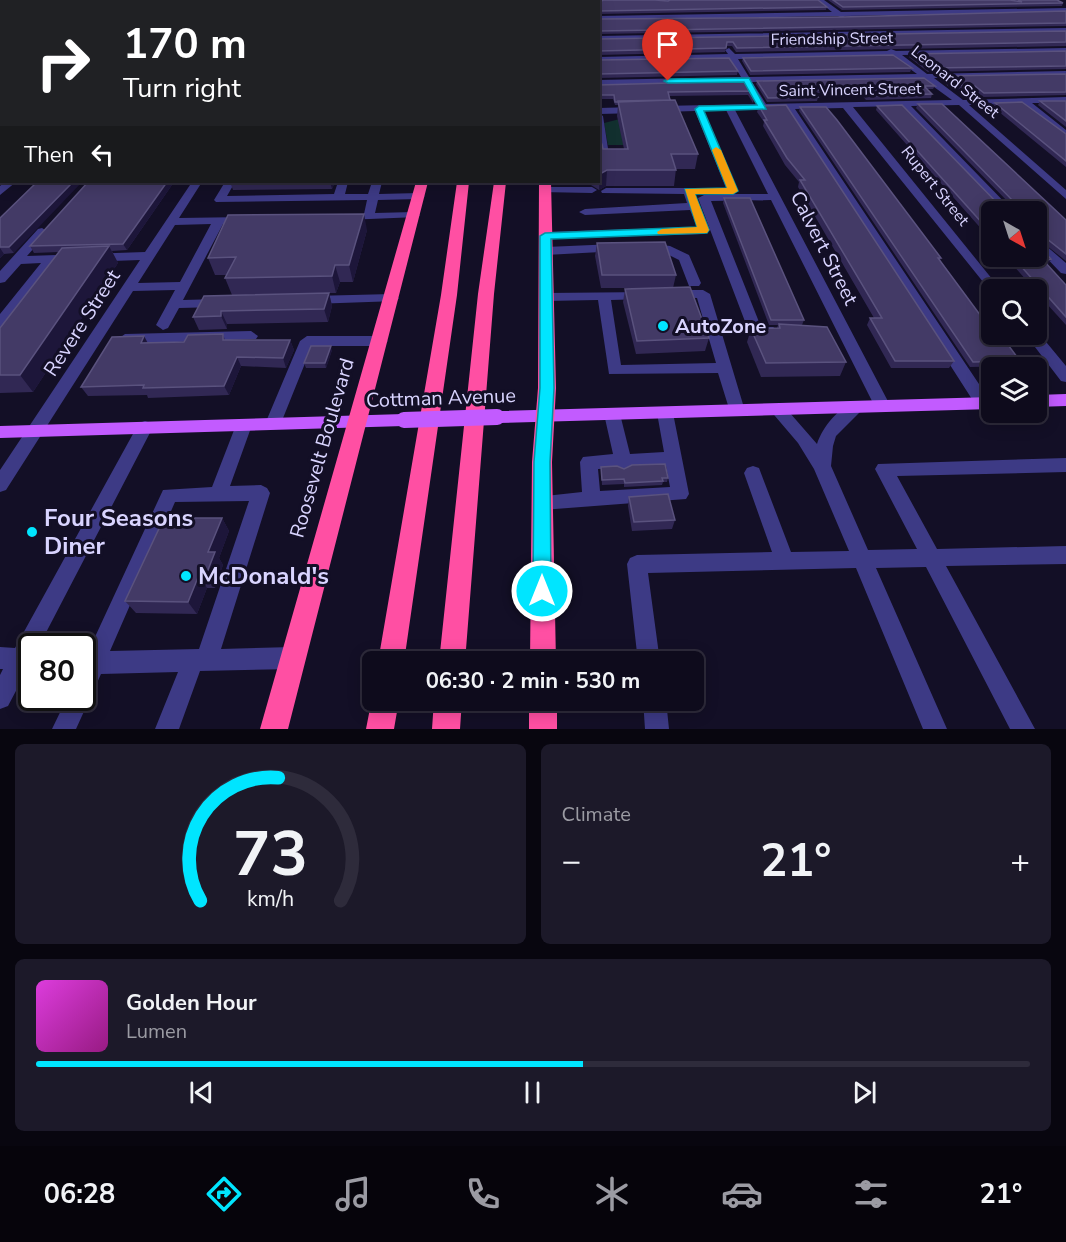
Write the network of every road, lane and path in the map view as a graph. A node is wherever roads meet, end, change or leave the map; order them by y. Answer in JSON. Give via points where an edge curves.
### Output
{"nodes":[{"id":1,"x":642,"y":0,"type":"edge"},
{"id":2,"x":668,"y":0,"type":"edge"},
{"id":3,"x":820,"y":0,"type":"edge"},
{"id":4,"x":1066,"y":10,"type":"edge"},
{"id":5,"x":840,"y":14,"type":"junction"},
{"id":6,"x":709,"y":16,"type":"junction"},
{"id":7,"x":600,"y":18,"type":"edge"},
{"id":8,"x":649,"y":18,"type":"junction"},
{"id":9,"x":1066,"y":30,"type":"edge"},
{"id":10,"x":866,"y":33,"type":"junction"},
{"id":11,"x":721,"y":37,"type":"junction"},
{"id":12,"x":600,"y":38,"type":"edge"},
{"id":13,"x":876,"y":40,"type":"edge"},
{"id":14,"x":885,"y":46,"type":"edge"},
{"id":15,"x":1066,"y":50,"type":"edge"},
{"id":16,"x":894,"y":53,"type":"junction"},
{"id":17,"x":732,"y":56,"type":"junction"},
{"id":18,"x":600,"y":59,"type":"edge"},
{"id":19,"x":1066,"y":73,"type":"edge"},
{"id":20,"x":924,"y":76,"type":"junction"},
{"id":21,"x":746,"y":80,"type":"junction"},
{"id":22,"x":600,"y":83,"type":"edge"},
{"id":23,"x":1066,"y":100,"type":"edge"},
{"id":24,"x":1023,"y":101,"type":"junction"},
{"id":25,"x":962,"y":103,"type":"junction"},
{"id":26,"x":904,"y":104,"type":"junction"},
{"id":27,"x":846,"y":105,"type":"junction"},
{"id":28,"x":763,"y":107,"type":"junction"},
{"id":29,"x":789,"y":107,"type":"junction"},
{"id":30,"x":729,"y":108,"type":"junction"},
{"id":31,"x":699,"y":109,"type":"junction"},
{"id":32,"x":643,"y":110,"type":"edge"},
{"id":33,"x":654,"y":110,"type":"edge"},
{"id":34,"x":600,"y":111,"type":"edge"},
{"id":35,"x":600,"y":129,"type":"edge"},
{"id":36,"x":1066,"y":135,"type":"edge"},
{"id":37,"x":600,"y":155,"type":"edge"},
{"id":38,"x":196,"y":183,"type":"edge"},
{"id":39,"x":229,"y":183,"type":"edge"},
{"id":40,"x":343,"y":183,"type":"edge"},
{"id":41,"x":377,"y":183,"type":"edge"},
{"id":42,"x":464,"y":183,"type":"edge"},
{"id":43,"x":500,"y":183,"type":"edge"},
{"id":44,"x":545,"y":186,"type":"edge"},
{"id":45,"x":421,"y":189,"type":"edge"},
{"id":46,"x":592,"y":190,"type":"dead end"},
{"id":47,"x":606,"y":190,"type":"edge"},
{"id":48,"x":688,"y":191,"type":"junction"},
{"id":49,"x":1066,"y":196,"type":"edge"},
{"id":50,"x":373,"y":197,"type":"junction"},
{"id":51,"x":776,"y":197,"type":"junction"},
{"id":52,"x":338,"y":198,"type":"junction"},
{"id":53,"x":997,"y":201,"type":"edge"},
{"id":54,"x":694,"y":206,"type":"junction"},
{"id":55,"x":585,"y":212,"type":"dead end"},
{"id":56,"x":414,"y":215,"type":"junction"},
{"id":57,"x":369,"y":217,"type":"junction"},
{"id":58,"x":334,"y":218,"type":"edge"},
{"id":59,"x":254,"y":220,"type":"edge"},
{"id":60,"x":219,"y":221,"type":"junction"},
{"id":61,"x":171,"y":222,"type":"junction"},
{"id":62,"x":49,"y":225,"type":"edge"},
{"id":63,"x":545,"y":244,"type":"junction"},
{"id":64,"x":1047,"y":251,"type":"edge"},
{"id":65,"x":149,"y":256,"type":"junction"},
{"id":66,"x":51,"y":259,"type":"junction"},
{"id":67,"x":17,"y":260,"type":"junction"},
{"id":68,"x":1066,"y":270,"type":"edge"},
{"id":69,"x":0,"y":279,"type":"edge"},
{"id":70,"x":986,"y":279,"type":"edge"},
{"id":71,"x":694,"y":283,"type":"dead end"},
{"id":72,"x":184,"y":286,"type":"junction"},
{"id":73,"x":130,"y":287,"type":"junction"},
{"id":74,"x":604,"y":295,"type":"junction"},
{"id":75,"x":546,"y":297,"type":"junction"},
{"id":76,"x":392,"y":298,"type":"junction"},
{"id":77,"x":302,"y":301,"type":"edge"},
{"id":78,"x":232,"y":303,"type":"edge"},
{"id":79,"x":174,"y":304,"type":"junction"},
{"id":80,"x":0,"y":323,"type":"edge"},
{"id":81,"x":163,"y":325,"type":"dead end"},
{"id":82,"x":788,"y":332,"type":"edge"},
{"id":83,"x":830,"y":332,"type":"edge"},
{"id":84,"x":845,"y":332,"type":"junction"},
{"id":85,"x":251,"y":336,"type":"dead end"},
{"id":86,"x":95,"y":340,"type":"junction"},
{"id":87,"x":381,"y":341,"type":"junction"},
{"id":88,"x":1041,"y":345,"type":"edge"},
{"id":89,"x":725,"y":368,"type":"junction"},
{"id":90,"x":1066,"y":377,"type":"edge"},
{"id":91,"x":981,"y":394,"type":"edge"},
{"id":92,"x":1066,"y":400,"type":"edge"},
{"id":93,"x":1047,"y":401,"type":"edge"},
{"id":94,"x":981,"y":403,"type":"edge"},
{"id":95,"x":883,"y":406,"type":"junction"},
{"id":96,"x":857,"y":407,"type":"junction"},
{"id":97,"x":777,"y":409,"type":"junction"},
{"id":98,"x":737,"y":411,"type":"junction"},
{"id":99,"x":665,"y":413,"type":"junction"},
{"id":100,"x":612,"y":414,"type":"junction"},
{"id":101,"x":545,"y":416,"type":"junction"},
{"id":102,"x":357,"y":421,"type":"junction"},
{"id":103,"x":273,"y":424,"type":"junction"},
{"id":104,"x":244,"y":425,"type":"junction"},
{"id":105,"x":145,"y":427,"type":"junction"},
{"id":106,"x":37,"y":430,"type":"junction"},
{"id":107,"x":0,"y":432,"type":"edge"},
{"id":108,"x":674,"y":459,"type":"junction"},
{"id":109,"x":624,"y":462,"type":"junction"},
{"id":110,"x":1066,"y":465,"type":"edge"},
{"id":111,"x":822,"y":466,"type":"junction"},
{"id":112,"x":753,"y":473,"type":"dead end"},
{"id":113,"x":0,"y":485,"type":"edge"},
{"id":114,"x":218,"y":493,"type":"junction"},
{"id":115,"x":592,"y":499,"type":"junction"},
{"id":116,"x":542,"y":502,"type":"junction"},
{"id":117,"x":1066,"y":555,"type":"edge"},
{"id":118,"x":929,"y":556,"type":"junction"},
{"id":119,"x":862,"y":558,"type":"junction"},
{"id":120,"x":784,"y":559,"type":"junction"},
{"id":121,"x":32,"y":633,"type":"edge"},
{"id":122,"x":96,"y":648,"type":"edge"},
{"id":123,"x":393,"y":651,"type":"edge"},
{"id":124,"x":453,"y":651,"type":"edge"},
{"id":125,"x":543,"y":651,"type":"edge"},
{"id":126,"x":648,"y":651,"type":"edge"},
{"id":127,"x":293,"y":658,"type":"junction"},
{"id":128,"x":18,"y":659,"type":"edge"},
{"id":129,"x":200,"y":660,"type":"junction"},
{"id":130,"x":96,"y":663,"type":"edge"},
{"id":131,"x":0,"y":698,"type":"edge"},
{"id":132,"x":73,"y":711,"type":"edge"},
{"id":133,"x":383,"y":711,"type":"edge"},
{"id":134,"x":447,"y":711,"type":"edge"},
{"id":135,"x":543,"y":711,"type":"edge"},
{"id":136,"x":655,"y":711,"type":"edge"},
{"id":137,"x":64,"y":729,"type":"edge"},
{"id":138,"x":167,"y":729,"type":"edge"},
{"id":139,"x":274,"y":729,"type":"edge"},
{"id":140,"x":380,"y":729,"type":"edge"},
{"id":141,"x":446,"y":729,"type":"edge"},
{"id":142,"x":543,"y":729,"type":"edge"},
{"id":143,"x":657,"y":729,"type":"edge"},
{"id":144,"x":935,"y":729,"type":"edge"},
{"id":145,"x":1023,"y":729,"type":"edge"}],
"edges":[{"from":1,"to":2,"type":"street"},
{"from":1,"to":8,"type":"street"},
{"from":3,"to":5,"type":"street"},
{"from":4,"to":5,"type":"street"},
{"from":5,"to":6,"type":"street"},
{"from":5,"to":10,"type":"street"},
{"from":6,"to":8,"type":"street"},
{"from":6,"to":11,"type":"street"},
{"from":7,"to":8,"type":"street"},
{"from":9,"to":10,"type":"street"},
{"from":10,"to":11,"type":"street"},
{"from":10,"to":13,"type":"street"},
{"from":11,"to":12,"type":"street"},
{"from":11,"to":17,"type":"street"},
{"from":14,"to":16,"type":"street","name":"Leonard Street"},
{"from":15,"to":16,"type":"street","name":"Friendship Street"},
{"from":16,"to":17,"type":"street","name":"Friendship Street"},
{"from":16,"to":20,"type":"street","name":"Leonard Street"},
{"from":17,"to":18,"type":"street","name":"Friendship Street"},
{"from":17,"to":21,"type":"street"},
{"from":19,"to":20,"type":"street"},
{"from":20,"to":21,"type":"street"},
{"from":20,"to":25,"type":"street","name":"Leonard Street"},
{"from":21,"to":22,"type":"street"},
{"from":21,"to":28,"type":"street"},
{"from":23,"to":24,"type":"street","name":"Saint Vincent Street"},
{"from":24,"to":25,"type":"street","name":"Saint Vincent Street"},
{"from":24,"to":36,"type":"street"},
{"from":25,"to":26,"type":"street","name":"Saint Vincent Street"},
{"from":25,"to":49,"type":"street","name":"Leonard Street"},
{"from":26,"to":27,"type":"street","name":"Saint Vincent Street"},
{"from":26,"to":53,"type":"street"},
{"from":27,"to":29,"type":"street","name":"Saint Vincent Street"},
{"from":27,"to":70,"type":"street","name":"Rupert Street"},
{"from":28,"to":29,"type":"street","name":"Saint Vincent Street"},
{"from":28,"to":30,"type":"street","name":"Saint Vincent Street"},
{"from":29,"to":91,"type":"street"},
{"from":30,"to":31,"type":"street","name":"Saint Vincent Street"},
{"from":30,"to":51,"type":"street","name":"Calvert Street"},
{"from":31,"to":33,"type":"street","name":"Saint Vincent Street"},
{"from":31,"to":48,"type":"street","via":[[733,191]]},
{"from":32,"to":34,"type":"street"},
{"from":35,"to":37,"type":"street","via":[[604,155]]},
{"from":38,"to":61,"type":"street","name":"Revere Street"},
{"from":39,"to":52,"type":"street","via":[[219,200]]},
{"from":40,"to":52,"type":"street"},
{"from":41,"to":50,"type":"street"},
{"from":42,"to":123,"type":"highway"},
{"from":43,"to":124,"type":"highway"},
{"from":44,"to":46,"type":"street"},
{"from":44,"to":63,"type":"highway"},
{"from":45,"to":50,"type":"street"},
{"from":45,"to":56,"type":"highway","name":"Roosevelt Boulevard"},
{"from":47,"to":48,"type":"street"},
{"from":48,"to":54,"type":"street"},
{"from":50,"to":52,"type":"street"},
{"from":50,"to":57,"type":"street"},
{"from":51,"to":82,"type":"street","via":[[704,198],[756,332]]},
{"from":51,"to":84,"type":"street","name":"Calvert Street"},
{"from":54,"to":55,"type":"street"},
{"from":54,"to":63,"type":"street","via":[[704,230],[579,235]]},
{"from":56,"to":57,"type":"street"},
{"from":56,"to":76,"type":"highway","name":"Roosevelt Boulevard"},
{"from":57,"to":58,"type":"street"},
{"from":59,"to":60,"type":"street"},
{"from":60,"to":61,"type":"street"},
{"from":60,"to":72,"type":"street"},
{"from":61,"to":65,"type":"street","name":"Revere Street"},
{"from":62,"to":67,"type":"street"},
{"from":63,"to":71,"type":"street","via":[[666,249],[685,258]]},
{"from":63,"to":75,"type":"highway"},
{"from":64,"to":68,"type":"street"},
{"from":65,"to":66,"type":"street"},
{"from":65,"to":73,"type":"street","name":"Revere Street"},
{"from":66,"to":67,"type":"street"},
{"from":66,"to":80,"type":"street"},
{"from":67,"to":69,"type":"street"},
{"from":72,"to":73,"type":"street"},
{"from":72,"to":79,"type":"street"},
{"from":73,"to":86,"type":"street","name":"Revere Street"},
{"from":74,"to":75,"type":"street"},
{"from":74,"to":89,"type":"street","via":[[704,294]]},
{"from":74,"to":89,"type":"street","via":[[614,370]]},
{"from":75,"to":101,"type":"highway"},
{"from":76,"to":77,"type":"street"},
{"from":76,"to":87,"type":"highway","name":"Roosevelt Boulevard"},
{"from":78,"to":79,"type":"street"},
{"from":79,"to":81,"type":"street"},
{"from":83,"to":84,"type":"street"},
{"from":84,"to":95,"type":"street","name":"Calvert Street"},
{"from":85,"to":86,"type":"street"},
{"from":86,"to":106,"type":"street","name":"Revere Street"},
{"from":87,"to":102,"type":"highway","name":"Roosevelt Boulevard"},
{"from":87,"to":103,"type":"street","via":[[307,340]]},
{"from":88,"to":90,"type":"street"},
{"from":89,"to":98,"type":"street"},
{"from":92,"to":93,"type":"main road"},
{"from":94,"to":95,"type":"main road","name":"Cottman Avenue"},
{"from":95,"to":96,"type":"main road","name":"Cottman Avenue"},
{"from":96,"to":97,"type":"main road","name":"Cottman Avenue"},
{"from":96,"to":111,"type":"street","via":[[826,437]]},
{"from":97,"to":98,"type":"main road","name":"Cottman Avenue"},
{"from":97,"to":111,"type":"street","via":[[804,438]]},
{"from":98,"to":99,"type":"main road","name":"Cottman Avenue"},
{"from":99,"to":100,"type":"main road","name":"Cottman Avenue"},
{"from":99,"to":108,"type":"street"},
{"from":100,"to":101,"type":"main road","name":"Cottman Avenue"},
{"from":100,"to":109,"type":"street"},
{"from":101,"to":102,"type":"main road","name":"Cottman Avenue","bridge":true},
{"from":101,"to":116,"type":"highway"},
{"from":102,"to":103,"type":"main road","name":"Cottman Avenue"},
{"from":102,"to":127,"type":"highway","name":"Roosevelt Boulevard"},
{"from":103,"to":104,"type":"main road","name":"Cottman Avenue"},
{"from":104,"to":105,"type":"main road","name":"Cottman Avenue"},
{"from":104,"to":114,"type":"street"},
{"from":105,"to":106,"type":"main road","name":"Cottman Avenue"},
{"from":105,"to":121,"type":"street"},
{"from":106,"to":107,"type":"main road","name":"Cottman Avenue"},
{"from":106,"to":113,"type":"street","name":"Revere Street"},
{"from":108,"to":109,"type":"street"},
{"from":108,"to":115,"type":"street","via":[[680,495],[656,489],[627,490]]},
{"from":109,"to":115,"type":"street","via":[[589,462]]},
{"from":110,"to":118,"type":"street","via":[[884,469]]},
{"from":111,"to":119,"type":"street"},
{"from":112,"to":120,"type":"street"},
{"from":114,"to":122,"type":"street","via":[[169,495]]},
{"from":114,"to":129,"type":"street","via":[[261,493]]},
{"from":115,"to":116,"type":"street"},
{"from":116,"to":125,"type":"highway"},
{"from":117,"to":118,"type":"street"},
{"from":118,"to":119,"type":"street"},
{"from":118,"to":145,"type":"street"},
{"from":119,"to":120,"type":"street"},
{"from":119,"to":144,"type":"street"},
{"from":120,"to":126,"type":"street","via":[[637,564]]},
{"from":127,"to":129,"type":"street"},
{"from":127,"to":139,"type":"highway","name":"Roosevelt Boulevard"},
{"from":128,"to":131,"type":"street"},
{"from":129,"to":130,"type":"street"},
{"from":129,"to":138,"type":"street"},
{"from":132,"to":137,"type":"street"},
{"from":133,"to":140,"type":"highway"},
{"from":134,"to":141,"type":"highway"},
{"from":135,"to":142,"type":"highway"},
{"from":136,"to":143,"type":"street"}]}
